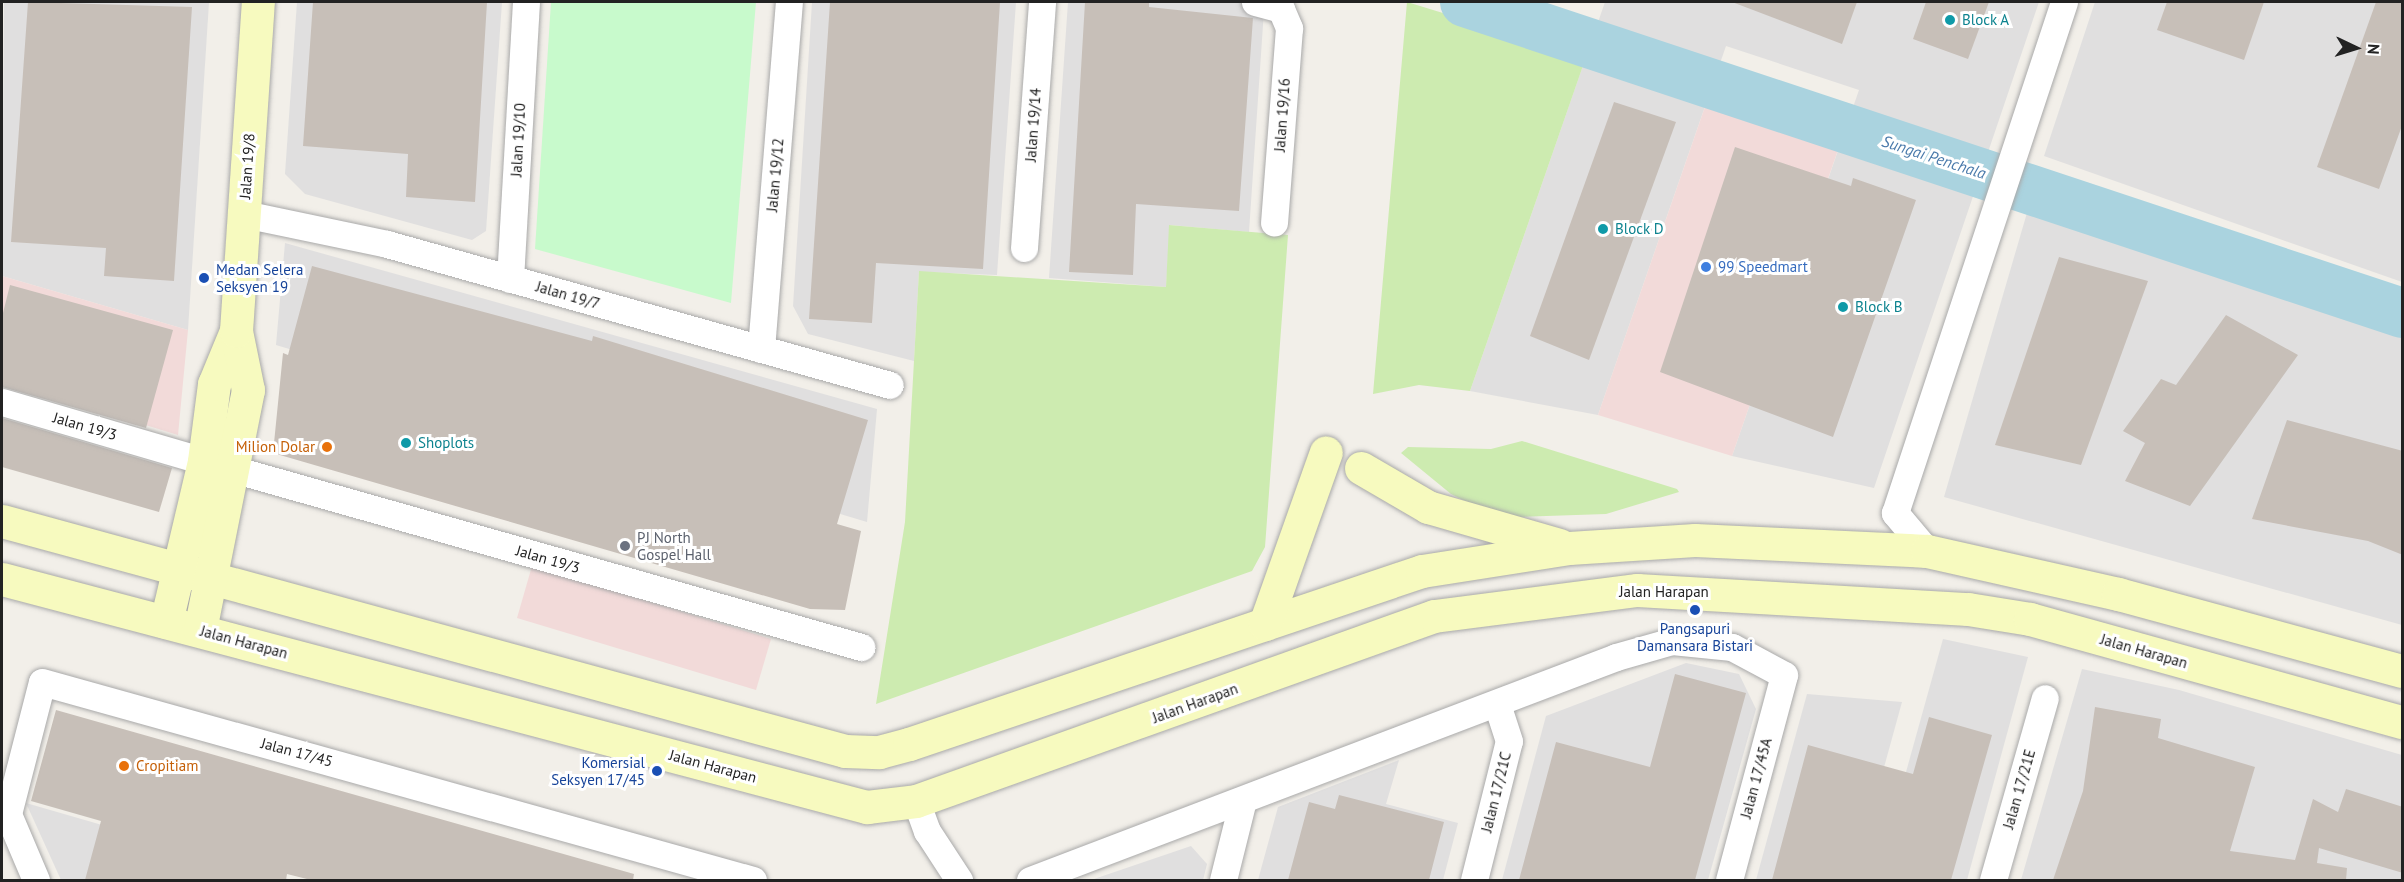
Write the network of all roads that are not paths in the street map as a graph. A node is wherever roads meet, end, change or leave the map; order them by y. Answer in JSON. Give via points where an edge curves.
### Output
{"nodes":[{"id":1,"x":258,"y":2,"type":"edge"},
{"id":2,"x":526,"y":2,"type":"edge"},
{"id":3,"x":789,"y":2,"type":"edge"},
{"id":4,"x":1042,"y":2,"type":"edge"},
{"id":5,"x":1255,"y":2,"type":"edge"},
{"id":6,"x":2064,"y":2,"type":"edge"},
{"id":7,"x":244,"y":214,"type":"junction"},
{"id":8,"x":1274,"y":222,"type":"dead end"},
{"id":9,"x":1024,"y":248,"type":"dead end"},
{"id":10,"x":510,"y":279,"type":"junction"},
{"id":11,"x":236,"y":331,"type":"junction"},
{"id":12,"x":761,"y":349,"type":"junction"},
{"id":13,"x":890,"y":385,"type":"dead end"},
{"id":14,"x":2,"y":402,"type":"edge"},
{"id":15,"x":1326,"y":452,"type":"dead end"},
{"id":16,"x":204,"y":461,"type":"junction"},
{"id":17,"x":1361,"y":468,"type":"dead end"},
{"id":18,"x":236,"y":470,"type":"junction"},
{"id":19,"x":2,"y":521,"type":"edge"},
{"id":20,"x":1569,"y":548,"type":"junction"},
{"id":21,"x":1927,"y":552,"type":"junction"},
{"id":22,"x":179,"y":569,"type":"junction"},
{"id":23,"x":212,"y":577,"type":"junction"},
{"id":24,"x":2,"y":579,"type":"edge"},
{"id":25,"x":166,"y":622,"type":"junction"},
{"id":26,"x":1265,"y":624,"type":"junction"},
{"id":27,"x":200,"y":630,"type":"junction"},
{"id":28,"x":861,"y":647,"type":"dead end"},
{"id":29,"x":2403,"y":671,"type":"edge"},
{"id":30,"x":2045,"y":698,"type":"dead end"},
{"id":31,"x":1497,"y":704,"type":"junction"},
{"id":32,"x":2403,"y":722,"type":"edge"},
{"id":33,"x":1243,"y":800,"type":"junction"},
{"id":34,"x":916,"y":801,"type":"junction"},
{"id":35,"x":36,"y":880,"type":"edge"},
{"id":36,"x":753,"y":880,"type":"edge"},
{"id":37,"x":959,"y":880,"type":"edge"},
{"id":38,"x":1030,"y":880,"type":"edge"},
{"id":39,"x":1223,"y":880,"type":"edge"},
{"id":40,"x":1474,"y":880,"type":"edge"},
{"id":41,"x":1729,"y":880,"type":"edge"},
{"id":42,"x":1993,"y":880,"type":"edge"}],
"edges":[{"from":1,"to":7,"type":"main road","name":"Jalan 19/8"},
{"from":2,"to":10,"type":"street","name":"Jalan 19/10"},
{"from":3,"to":12,"type":"street","name":"Jalan 19/12"},
{"from":4,"to":9,"type":"street","name":"Jalan 19/14"},
{"from":5,"to":8,"type":"street","name":"Jalan 19/16","via":[[1281,9],[1288,28]]},
{"from":6,"to":21,"type":"street","via":[[1895,513]]},
{"from":7,"to":10,"type":"street","name":"Jalan 19/7","via":[[387,244]]},
{"from":7,"to":11,"type":"main road","name":"Jalan 19/8"},
{"from":10,"to":12,"type":"street","name":"Jalan 19/7"},
{"from":11,"to":16,"type":"main road","name":"Jalan 19/8","via":[[214,384]]},
{"from":11,"to":18,"type":"main road","name":"Jalan 19/8","via":[[248,390]]},
{"from":12,"to":13,"type":"street","name":"Jalan 19/7"},
{"from":14,"to":16,"type":"street","name":"Jalan 19/3"},
{"from":15,"to":26,"type":"main road"},
{"from":16,"to":22,"type":"main road","name":"Jalan 19/8"},
{"from":17,"to":20,"type":"main road","via":[[1428,507]]},
{"from":18,"to":23,"type":"main road","name":"Jalan 19/8"},
{"from":18,"to":28,"type":"street","name":"Jalan 19/3"},
{"from":19,"to":22,"type":"main road"},
{"from":20,"to":21,"type":"main road","via":[[1695,540]]},
{"from":20,"to":26,"type":"main road","via":[[1422,571]]},
{"from":21,"to":29,"type":"main road","via":[[2108,591]]},
{"from":22,"to":23,"type":"main road"},
{"from":22,"to":25,"type":"main road","name":"Jalan 19/8"},
{"from":23,"to":26,"type":"main road","via":[[845,751],[879,752],[909,744]]},
{"from":23,"to":27,"type":"main road","name":"Jalan 19/8"},
{"from":24,"to":25,"type":"main road","name":"Jalan Harapan"},
{"from":25,"to":27,"type":"main road","name":"Jalan Harapan"},
{"from":27,"to":34,"type":"main road","name":"Jalan Harapan","via":[[867,807]]},
{"from":30,"to":42,"type":"street","name":"Jalan 17/21E"},
{"from":31,"to":33,"type":"street"},
{"from":31,"to":40,"type":"street","name":"Jalan 17/21C","via":[[1509,741]]},
{"from":31,"to":41,"type":"street","name":"Jalan 17/45A","via":[[1672,641],[1732,647],[1784,675]]},
{"from":32,"to":34,"type":"main road","name":"Jalan Harapan","via":[[2030,619],[1968,609],[1637,590],[1561,596],[1434,616]]},
{"from":33,"to":38,"type":"street"},
{"from":33,"to":39,"type":"street"},
{"from":34,"to":37,"type":"street","via":[[927,831]]},
{"from":35,"to":36,"type":"street","name":"Jalan 17/45","via":[[8,814],[42,682]]}]}
